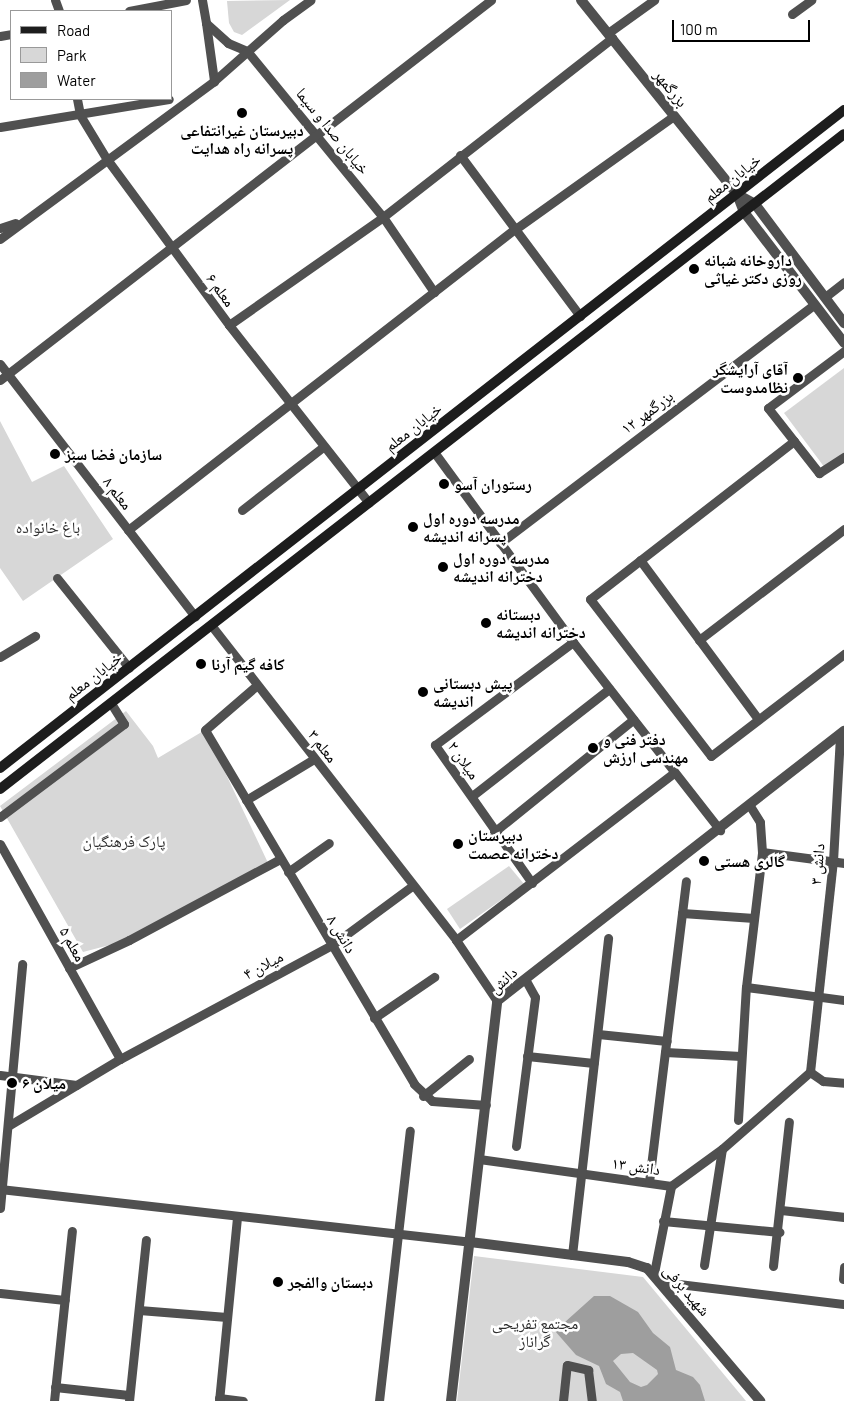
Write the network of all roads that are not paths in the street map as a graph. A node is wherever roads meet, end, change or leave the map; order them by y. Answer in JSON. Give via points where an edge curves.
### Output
{"nodes":[{"id":1,"x":186,"y":0,"type":"edge"},
{"id":2,"x":202,"y":0,"type":"edge"},
{"id":3,"x":311,"y":0,"type":"edge"},
{"id":4,"x":491,"y":0,"type":"edge"},
{"id":5,"x":581,"y":0,"type":"edge"},
{"id":6,"x":654,"y":0,"type":"edge"},
{"id":7,"x":811,"y":0,"type":"edge"},
{"id":8,"x":134,"y":10,"type":"edge"},
{"id":9,"x":792,"y":14,"type":"dead end"},
{"id":10,"x":206,"y":23,"type":"junction"},
{"id":11,"x":610,"y":36,"type":"junction"},
{"id":12,"x":247,"y":51,"type":"junction"},
{"id":13,"x":214,"y":81,"type":"junction"},
{"id":14,"x":194,"y":94,"type":"junction"},
{"id":15,"x":172,"y":98,"type":"edge"},
{"id":16,"x":76,"y":100,"type":"edge"},
{"id":17,"x":159,"y":100,"type":"edge"},
{"id":18,"x":844,"y":110,"type":"edge"},
{"id":19,"x":80,"y":115,"type":"junction"},
{"id":20,"x":674,"y":116,"type":"junction"},
{"id":21,"x":0,"y":127,"type":"edge"},
{"id":22,"x":316,"y":133,"type":"junction"},
{"id":23,"x":844,"y":134,"type":"edge"},
{"id":24,"x":460,"y":155,"type":"junction"},
{"id":25,"x":106,"y":158,"type":"junction"},
{"id":26,"x":737,"y":194,"type":"junction"},
{"id":27,"x":755,"y":204,"type":"junction"},
{"id":28,"x":744,"y":212,"type":"junction"},
{"id":29,"x":382,"y":217,"type":"junction"},
{"id":30,"x":22,"y":220,"type":"junction"},
{"id":31,"x":0,"y":228,"type":"edge"},
{"id":32,"x":514,"y":230,"type":"junction"},
{"id":33,"x":0,"y":239,"type":"edge"},
{"id":34,"x":172,"y":247,"type":"junction"},
{"id":35,"x":844,"y":282,"type":"edge"},
{"id":36,"x":434,"y":292,"type":"junction"},
{"id":37,"x":825,"y":297,"type":"junction"},
{"id":38,"x":813,"y":305,"type":"junction"},
{"id":39,"x":580,"y":316,"type":"junction"},
{"id":40,"x":844,"y":323,"type":"edge"},
{"id":41,"x":228,"y":325,"type":"junction"},
{"id":42,"x":844,"y":343,"type":"edge"},
{"id":43,"x":844,"y":351,"type":"edge"},
{"id":44,"x":0,"y":364,"type":"edge"},
{"id":45,"x":8,"y":374,"type":"junction"},
{"id":46,"x":0,"y":380,"type":"edge"},
{"id":47,"x":290,"y":404,"type":"junction"},
{"id":48,"x":794,"y":441,"type":"junction"},
{"id":49,"x":323,"y":447,"type":"junction"},
{"id":50,"x":434,"y":452,"type":"junction"},
{"id":51,"x":844,"y":457,"type":"edge"},
{"id":52,"x":357,"y":490,"type":"junction"},
{"id":53,"x":369,"y":503,"type":"junction"},
{"id":54,"x":242,"y":510,"type":"dead end"},
{"id":55,"x":844,"y":529,"type":"edge"},
{"id":56,"x":128,"y":530,"type":"junction"},
{"id":57,"x":500,"y":543,"type":"junction"},
{"id":58,"x":640,"y":560,"type":"junction"},
{"id":59,"x":57,"y":578,"type":"dead end"},
{"id":60,"x":195,"y":616,"type":"junction"},
{"id":61,"x":211,"y":625,"type":"junction"},
{"id":62,"x":35,"y":636,"type":"dead end"},
{"id":63,"x":699,"y":640,"type":"junction"},
{"id":64,"x":573,"y":642,"type":"junction"},
{"id":65,"x":844,"y":654,"type":"edge"},
{"id":66,"x":0,"y":657,"type":"edge"},
{"id":67,"x":129,"y":668,"type":"junction"},
{"id":68,"x":256,"y":686,"type":"junction"},
{"id":69,"x":609,"y":689,"type":"junction"},
{"id":70,"x":111,"y":703,"type":"junction"},
{"id":71,"x":758,"y":719,"type":"junction"},
{"id":72,"x":633,"y":720,"type":"junction"},
{"id":73,"x":842,"y":733,"type":"edge"},
{"id":74,"x":314,"y":758,"type":"junction"},
{"id":75,"x":0,"y":768,"type":"edge"},
{"id":76,"x":674,"y":773,"type":"junction"},
{"id":77,"x":0,"y":789,"type":"edge"},
{"id":78,"x":472,"y":796,"type":"junction"},
{"id":79,"x":246,"y":800,"type":"junction"},
{"id":80,"x":750,"y":806,"type":"junction"},
{"id":81,"x":0,"y":817,"type":"edge"},
{"id":82,"x":720,"y":830,"type":"junction"},
{"id":83,"x":494,"y":832,"type":"junction"},
{"id":84,"x":0,"y":844,"type":"edge"},
{"id":85,"x":329,"y":844,"type":"dead end"},
{"id":86,"x":762,"y":852,"type":"junction"},
{"id":87,"x":280,"y":858,"type":"junction"},
{"id":88,"x":833,"y":861,"type":"junction"},
{"id":89,"x":844,"y":862,"type":"edge"},
{"id":90,"x":288,"y":872,"type":"junction"},
{"id":91,"x":686,"y":881,"type":"dead end"},
{"id":92,"x":532,"y":883,"type":"junction"},
{"id":93,"x":412,"y":886,"type":"junction"},
{"id":94,"x":682,"y":913,"type":"junction"},
{"id":95,"x":754,"y":918,"type":"junction"},
{"id":96,"x":608,"y":938,"type":"dead end"},
{"id":97,"x":456,"y":940,"type":"junction"},
{"id":98,"x":332,"y":945,"type":"junction"},
{"id":99,"x":22,"y":964,"type":"dead end"},
{"id":100,"x":69,"y":968,"type":"junction"},
{"id":101,"x":434,"y":977,"type":"dead end"},
{"id":102,"x":525,"y":979,"type":"junction"},
{"id":103,"x":746,"y":987,"type":"junction"},
{"id":104,"x":817,"y":996,"type":"junction"},
{"id":105,"x":844,"y":1000,"type":"edge"},
{"id":106,"x":497,"y":1001,"type":"junction"},
{"id":107,"x":374,"y":1018,"type":"junction"},
{"id":108,"x":598,"y":1034,"type":"junction"},
{"id":109,"x":667,"y":1041,"type":"junction"},
{"id":110,"x":665,"y":1052,"type":"junction"},
{"id":111,"x":527,"y":1056,"type":"junction"},
{"id":112,"x":741,"y":1056,"type":"junction"},
{"id":113,"x":120,"y":1059,"type":"junction"},
{"id":114,"x":469,"y":1059,"type":"dead end"},
{"id":115,"x":594,"y":1063,"type":"junction"},
{"id":116,"x":810,"y":1072,"type":"junction"},
{"id":117,"x":0,"y":1075,"type":"edge"},
{"id":118,"x":12,"y":1077,"type":"junction"},
{"id":119,"x":844,"y":1083,"type":"edge"},
{"id":120,"x":76,"y":1085,"type":"junction"},
{"id":121,"x":423,"y":1096,"type":"junction"},
{"id":122,"x":486,"y":1105,"type":"junction"},
{"id":123,"x":738,"y":1120,"type":"dead end"},
{"id":124,"x":789,"y":1122,"type":"dead end"},
{"id":125,"x":8,"y":1126,"type":"junction"},
{"id":126,"x":410,"y":1131,"type":"dead end"},
{"id":127,"x":516,"y":1146,"type":"dead end"},
{"id":128,"x":722,"y":1148,"type":"junction"},
{"id":129,"x":479,"y":1159,"type":"junction"},
{"id":130,"x":582,"y":1174,"type":"junction"},
{"id":131,"x":649,"y":1182,"type":"junction"},
{"id":132,"x":671,"y":1186,"type":"junction"},
{"id":133,"x":1,"y":1190,"type":"edge"},
{"id":134,"x":0,"y":1208,"type":"edge"},
{"id":135,"x":781,"y":1210,"type":"junction"},
{"id":136,"x":238,"y":1216,"type":"junction"},
{"id":137,"x":844,"y":1217,"type":"edge"},
{"id":138,"x":663,"y":1221,"type":"junction"},
{"id":139,"x":711,"y":1225,"type":"junction"},
{"id":140,"x":72,"y":1231,"type":"dead end"},
{"id":141,"x":779,"y":1232,"type":"junction"},
{"id":142,"x":399,"y":1234,"type":"junction"},
{"id":143,"x":146,"y":1240,"type":"dead end"},
{"id":144,"x":470,"y":1242,"type":"junction"},
{"id":145,"x":572,"y":1255,"type":"junction"},
{"id":146,"x":704,"y":1264,"type":"dead end"},
{"id":147,"x":773,"y":1266,"type":"dead end"},
{"id":148,"x":844,"y":1266,"type":"edge"},
{"id":149,"x":654,"y":1273,"type":"junction"},
{"id":150,"x":843,"y":1279,"type":"dead end"},
{"id":151,"x":662,"y":1282,"type":"junction"},
{"id":152,"x":0,"y":1293,"type":"edge"},
{"id":153,"x":65,"y":1300,"type":"junction"},
{"id":154,"x":844,"y":1304,"type":"edge"},
{"id":155,"x":139,"y":1310,"type":"junction"},
{"id":156,"x":227,"y":1317,"type":"junction"},
{"id":157,"x":55,"y":1387,"type":"junction"},
{"id":158,"x":129,"y":1398,"type":"edge"},
{"id":159,"x":219,"y":1400,"type":"edge"},
{"id":160,"x":54,"y":1401,"type":"edge"},
{"id":161,"x":243,"y":1401,"type":"edge"},
{"id":162,"x":379,"y":1401,"type":"edge"},
{"id":163,"x":451,"y":1401,"type":"edge"},
{"id":164,"x":563,"y":1401,"type":"edge"},
{"id":165,"x":592,"y":1401,"type":"edge"},
{"id":166,"x":760,"y":1401,"type":"edge"}],
"edges":[{"from":1,"to":8,"type":"street"},
{"from":2,"to":10,"type":"street"},
{"from":3,"to":12,"type":"street"},
{"from":4,"to":22,"type":"street"},
{"from":5,"to":11,"type":"street","name":"بزرگمهر"},
{"from":6,"to":11,"type":"street"},
{"from":7,"to":9,"type":"street"},
{"from":10,"to":12,"type":"street","name":"خیابان صدا و سیما","via":[[228,43]]},
{"from":10,"to":13,"type":"street"},
{"from":11,"to":20,"type":"street","name":"بزرگمهر"},
{"from":11,"to":24,"type":"street"},
{"from":12,"to":13,"type":"street"},
{"from":12,"to":22,"type":"street","name":"خیابان صدا و سیما"},
{"from":13,"to":14,"type":"street"},
{"from":14,"to":15,"type":"street"},
{"from":14,"to":25,"type":"street"},
{"from":16,"to":19,"type":"street","name":"معلم ۶"},
{"from":17,"to":19,"type":"street"},
{"from":18,"to":26,"type":"main road","name":"خیابان معلم"},
{"from":19,"to":21,"type":"street"},
{"from":19,"to":25,"type":"street","name":"معلم ۶"},
{"from":20,"to":26,"type":"street","name":"بزرگمهر"},
{"from":20,"to":32,"type":"street"},
{"from":22,"to":29,"type":"street","name":"خیابان صدا و سیما"},
{"from":22,"to":34,"type":"street"},
{"from":23,"to":27,"type":"main road","name":"خیابان معلم"},
{"from":24,"to":29,"type":"street"},
{"from":24,"to":32,"type":"street"},
{"from":25,"to":30,"type":"street"},
{"from":25,"to":34,"type":"street","name":"معلم ۶"},
{"from":26,"to":27,"type":"street","name":"بزرگمهر"},
{"from":26,"to":28,"type":"street","name":"بزرگمهر"},
{"from":26,"to":39,"type":"main road","name":"خیابان معلم"},
{"from":27,"to":28,"type":"main road","name":"خیابان معلم"},
{"from":27,"to":37,"type":"street","name":"بزرگمهر"},
{"from":28,"to":38,"type":"street","name":"بزرگمهر"},
{"from":28,"to":50,"type":"main road","name":"خیابان معلم"},
{"from":29,"to":36,"type":"street","name":"خیابان صدا و سیما"},
{"from":29,"to":41,"type":"street"},
{"from":30,"to":31,"type":"street"},
{"from":30,"to":33,"type":"street"},
{"from":32,"to":36,"type":"street"},
{"from":32,"to":39,"type":"street"},
{"from":34,"to":41,"type":"street","name":"معلم ۶"},
{"from":34,"to":45,"type":"street"},
{"from":35,"to":37,"type":"street"},
{"from":36,"to":47,"type":"street"},
{"from":37,"to":40,"type":"street","name":"بزرگمهر"},
{"from":38,"to":42,"type":"street","name":"بزرگمهر"},
{"from":38,"to":57,"type":"street","name":"بزرگمهر ۱۲"},
{"from":39,"to":52,"type":"main road","name":"خیابان معلم"},
{"from":41,"to":47,"type":"street","name":"معلم ۶"},
{"from":43,"to":48,"type":"street","via":[[768,408]]},
{"from":44,"to":45,"type":"street","name":"معلم ۸"},
{"from":45,"to":46,"type":"street"},
{"from":45,"to":56,"type":"street","name":"معلم ۸"},
{"from":47,"to":49,"type":"street","name":"معلم ۶"},
{"from":47,"to":56,"type":"street"},
{"from":48,"to":51,"type":"street","via":[[820,474]]},
{"from":48,"to":58,"type":"street"},
{"from":49,"to":52,"type":"street","name":"معلم ۶"},
{"from":49,"to":54,"type":"street"},
{"from":50,"to":53,"type":"main road","name":"خیابان معلم"},
{"from":50,"to":57,"type":"street"},
{"from":52,"to":53,"type":"street","name":"معلم ۶"},
{"from":52,"to":60,"type":"main road","name":"خیابان معلم"},
{"from":53,"to":61,"type":"main road","name":"خیابان معلم"},
{"from":55,"to":63,"type":"street"},
{"from":56,"to":60,"type":"street","name":"معلم ۸"},
{"from":57,"to":64,"type":"street"},
{"from":58,"to":63,"type":"street"},
{"from":58,"to":71,"type":"street","via":[[590,599],[711,756]]},
{"from":59,"to":67,"type":"street"},
{"from":60,"to":67,"type":"main road","name":"خیابان معلم"},
{"from":61,"to":68,"type":"street","name":"معلم ۳"},
{"from":61,"to":70,"type":"main road","name":"خیابان معلم"},
{"from":62,"to":66,"type":"street"},
{"from":63,"to":71,"type":"street"},
{"from":64,"to":69,"type":"street"},
{"from":64,"to":78,"type":"street","name":"میلان ۲","via":[[435,745]]},
{"from":65,"to":71,"type":"street"},
{"from":67,"to":75,"type":"main road","name":"خیابان معلم"},
{"from":68,"to":74,"type":"street","name":"معلم ۳"},
{"from":68,"to":79,"type":"street","name":"دانش ۸","via":[[204,730]]},
{"from":69,"to":72,"type":"street"},
{"from":69,"to":78,"type":"street"},
{"from":70,"to":77,"type":"main road","name":"خیابان معلم"},
{"from":70,"to":81,"type":"street","via":[[124,724]]},
{"from":72,"to":76,"type":"street"},
{"from":72,"to":83,"type":"street"},
{"from":73,"to":80,"type":"street","name":"دانش"},
{"from":73,"to":88,"type":"street","name":"دانش ۳"},
{"from":74,"to":79,"type":"street"},
{"from":74,"to":93,"type":"street","name":"معلم ۳"},
{"from":76,"to":82,"type":"street"},
{"from":76,"to":92,"type":"street"},
{"from":78,"to":83,"type":"street","name":"میلان ۲"},
{"from":79,"to":87,"type":"street","name":"دانش ۸"},
{"from":80,"to":82,"type":"street","name":"دانش"},
{"from":80,"to":86,"type":"street","via":[[760,822]]},
{"from":82,"to":102,"type":"street","name":"دانش"},
{"from":83,"to":92,"type":"street","name":"میلان ۲"},
{"from":84,"to":100,"type":"street","name":"معلم ۵"},
{"from":85,"to":90,"type":"street"},
{"from":86,"to":88,"type":"street"},
{"from":86,"to":95,"type":"street"},
{"from":87,"to":90,"type":"street","name":"دانش ۸"},
{"from":87,"to":100,"type":"street","via":[[129,940]]},
{"from":88,"to":89,"type":"street"},
{"from":88,"to":104,"type":"street","name":"دانش ۳"},
{"from":90,"to":98,"type":"street","name":"دانش ۸"},
{"from":91,"to":94,"type":"street"},
{"from":92,"to":97,"type":"street"},
{"from":93,"to":97,"type":"street","name":"معلم ۳"},
{"from":93,"to":98,"type":"street","name":"میلان ۴"},
{"from":94,"to":95,"type":"street"},
{"from":94,"to":109,"type":"street"},
{"from":95,"to":103,"type":"street"},
{"from":96,"to":108,"type":"street"},
{"from":97,"to":106,"type":"street","name":"معلم ۳"},
{"from":98,"to":107,"type":"street","name":"دانش ۸"},
{"from":98,"to":113,"type":"street","name":"میلان ۴"},
{"from":99,"to":118,"type":"street"},
{"from":100,"to":113,"type":"street","name":"معلم ۵"},
{"from":101,"to":107,"type":"street"},
{"from":102,"to":106,"type":"street","name":"دانش"},
{"from":102,"to":111,"type":"street","via":[[535,997]]},
{"from":103,"to":104,"type":"street"},
{"from":103,"to":112,"type":"street"},
{"from":104,"to":105,"type":"street"},
{"from":104,"to":116,"type":"street","name":"دانش ۳"},
{"from":106,"to":122,"type":"street","name":"دانش"},
{"from":107,"to":121,"type":"street","name":"دانش ۸"},
{"from":108,"to":109,"type":"street"},
{"from":108,"to":115,"type":"street"},
{"from":109,"to":110,"type":"street"},
{"from":110,"to":112,"type":"street"},
{"from":110,"to":131,"type":"street"},
{"from":111,"to":115,"type":"street"},
{"from":111,"to":127,"type":"street"},
{"from":112,"to":123,"type":"street"},
{"from":113,"to":120,"type":"street","name":"میلان ۴"},
{"from":114,"to":121,"type":"street"},
{"from":115,"to":130,"type":"street"},
{"from":116,"to":119,"type":"street","via":[[823,1081]]},
{"from":116,"to":128,"type":"street","name":"دانش ۱۳"},
{"from":117,"to":118,"type":"street"},
{"from":118,"to":120,"type":"street"},
{"from":118,"to":125,"type":"street"},
{"from":120,"to":125,"type":"street","name":"میلان ۴"},
{"from":121,"to":122,"type":"street","via":[[432,1101]]},
{"from":122,"to":129,"type":"street","name":"دانش"},
{"from":124,"to":135,"type":"street"},
{"from":125,"to":133,"type":"street"},
{"from":126,"to":142,"type":"street"},
{"from":128,"to":132,"type":"street","name":"دانش ۱۳"},
{"from":128,"to":139,"type":"street"},
{"from":129,"to":130,"type":"street","name":"دانش ۱۳"},
{"from":129,"to":144,"type":"street","name":"دانش"},
{"from":130,"to":131,"type":"street","name":"دانش ۱۳"},
{"from":130,"to":145,"type":"street"},
{"from":131,"to":132,"type":"street","name":"دانش ۱۳"},
{"from":132,"to":138,"type":"street"},
{"from":133,"to":134,"type":"street"},
{"from":133,"to":136,"type":"street"},
{"from":135,"to":137,"type":"street"},
{"from":135,"to":141,"type":"street"},
{"from":136,"to":142,"type":"street"},
{"from":136,"to":156,"type":"street"},
{"from":138,"to":139,"type":"street"},
{"from":138,"to":149,"type":"street"},
{"from":139,"to":141,"type":"street"},
{"from":139,"to":146,"type":"street"},
{"from":140,"to":153,"type":"street"},
{"from":141,"to":147,"type":"street"},
{"from":142,"to":144,"type":"street"},
{"from":142,"to":162,"type":"street"},
{"from":143,"to":155,"type":"street"},
{"from":144,"to":145,"type":"street","name":"شهید برفی"},
{"from":144,"to":163,"type":"street","name":"دانش"},
{"from":145,"to":149,"type":"street","name":"شهید برفی","via":[[640,1265]]},
{"from":148,"to":150,"type":"street"},
{"from":149,"to":151,"type":"street","name":"شهید برفی"},
{"from":151,"to":154,"type":"street"},
{"from":151,"to":166,"type":"street","name":"شهید برفی"},
{"from":152,"to":153,"type":"street"},
{"from":153,"to":157,"type":"street"},
{"from":155,"to":156,"type":"street"},
{"from":155,"to":158,"type":"street"},
{"from":156,"to":159,"type":"street"},
{"from":157,"to":158,"type":"street"},
{"from":157,"to":160,"type":"street"},
{"from":159,"to":161,"type":"street"},
{"from":164,"to":165,"type":"street","via":[[567,1365],[588,1370]]}]}
